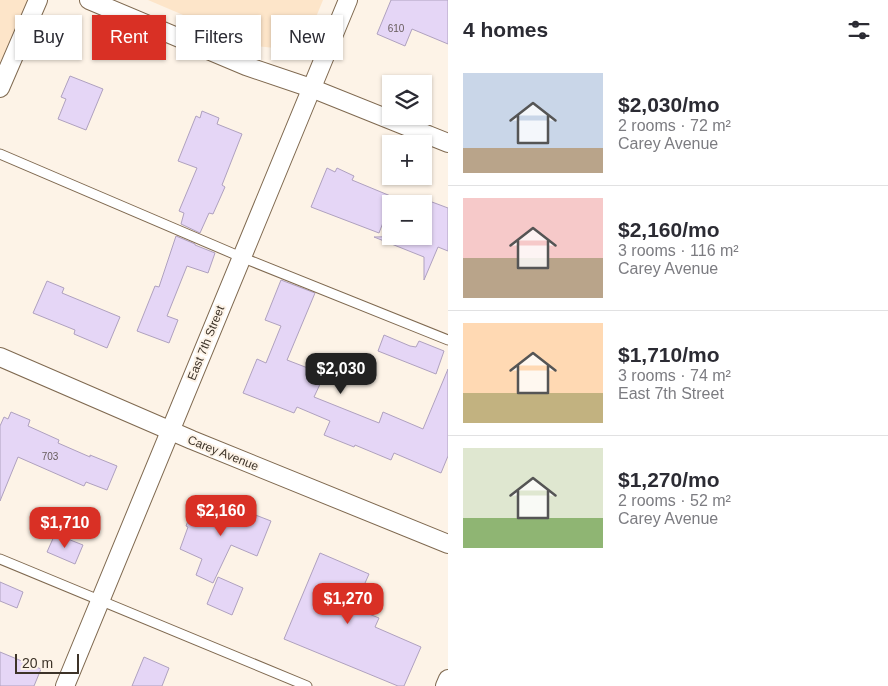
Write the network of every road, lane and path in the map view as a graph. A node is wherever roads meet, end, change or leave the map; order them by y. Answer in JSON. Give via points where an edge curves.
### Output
{"nodes":[{"id":1,"x":38,"y":0,"type":"edge"},
{"id":2,"x":89,"y":0,"type":"edge"},
{"id":3,"x":348,"y":0,"type":"edge"},
{"id":4,"x":2,"y":80,"type":"edge"},
{"id":5,"x":311,"y":88,"type":"junction"},
{"id":6,"x":448,"y":143,"type":"edge"},
{"id":7,"x":0,"y":154,"type":"edge"},
{"id":8,"x":241,"y":257,"type":"junction"},
{"id":9,"x":448,"y":340,"type":"edge"},
{"id":10,"x":0,"y":357,"type":"edge"},
{"id":11,"x":170,"y":431,"type":"junction"},
{"id":12,"x":448,"y":544,"type":"edge"},
{"id":13,"x":0,"y":559,"type":"edge"},
{"id":14,"x":100,"y":601,"type":"junction"},
{"id":15,"x":448,"y":679,"type":"edge"},
{"id":16,"x":65,"y":686,"type":"edge"},
{"id":17,"x":307,"y":686,"type":"edge"},
{"id":18,"x":445,"y":686,"type":"edge"}],
"edges":[{"from":1,"to":4,"type":"street"},
{"from":2,"to":5,"type":"street","via":[[246,66]]},
{"from":3,"to":5,"type":"street","name":"East 7th Street"},
{"from":5,"to":6,"type":"street"},
{"from":5,"to":8,"type":"street","name":"East 7th Street"},
{"from":7,"to":8,"type":"lane"},
{"from":8,"to":9,"type":"lane"},
{"from":8,"to":11,"type":"street","name":"East 7th Street"},
{"from":10,"to":11,"type":"street","name":"Carey Avenue"},
{"from":11,"to":12,"type":"street","name":"Carey Avenue"},
{"from":11,"to":14,"type":"street","name":"East 7th Street"},
{"from":13,"to":14,"type":"lane"},
{"from":14,"to":16,"type":"street","name":"East 7th Street"},
{"from":14,"to":17,"type":"lane"},
{"from":15,"to":18,"type":"street"}]}
